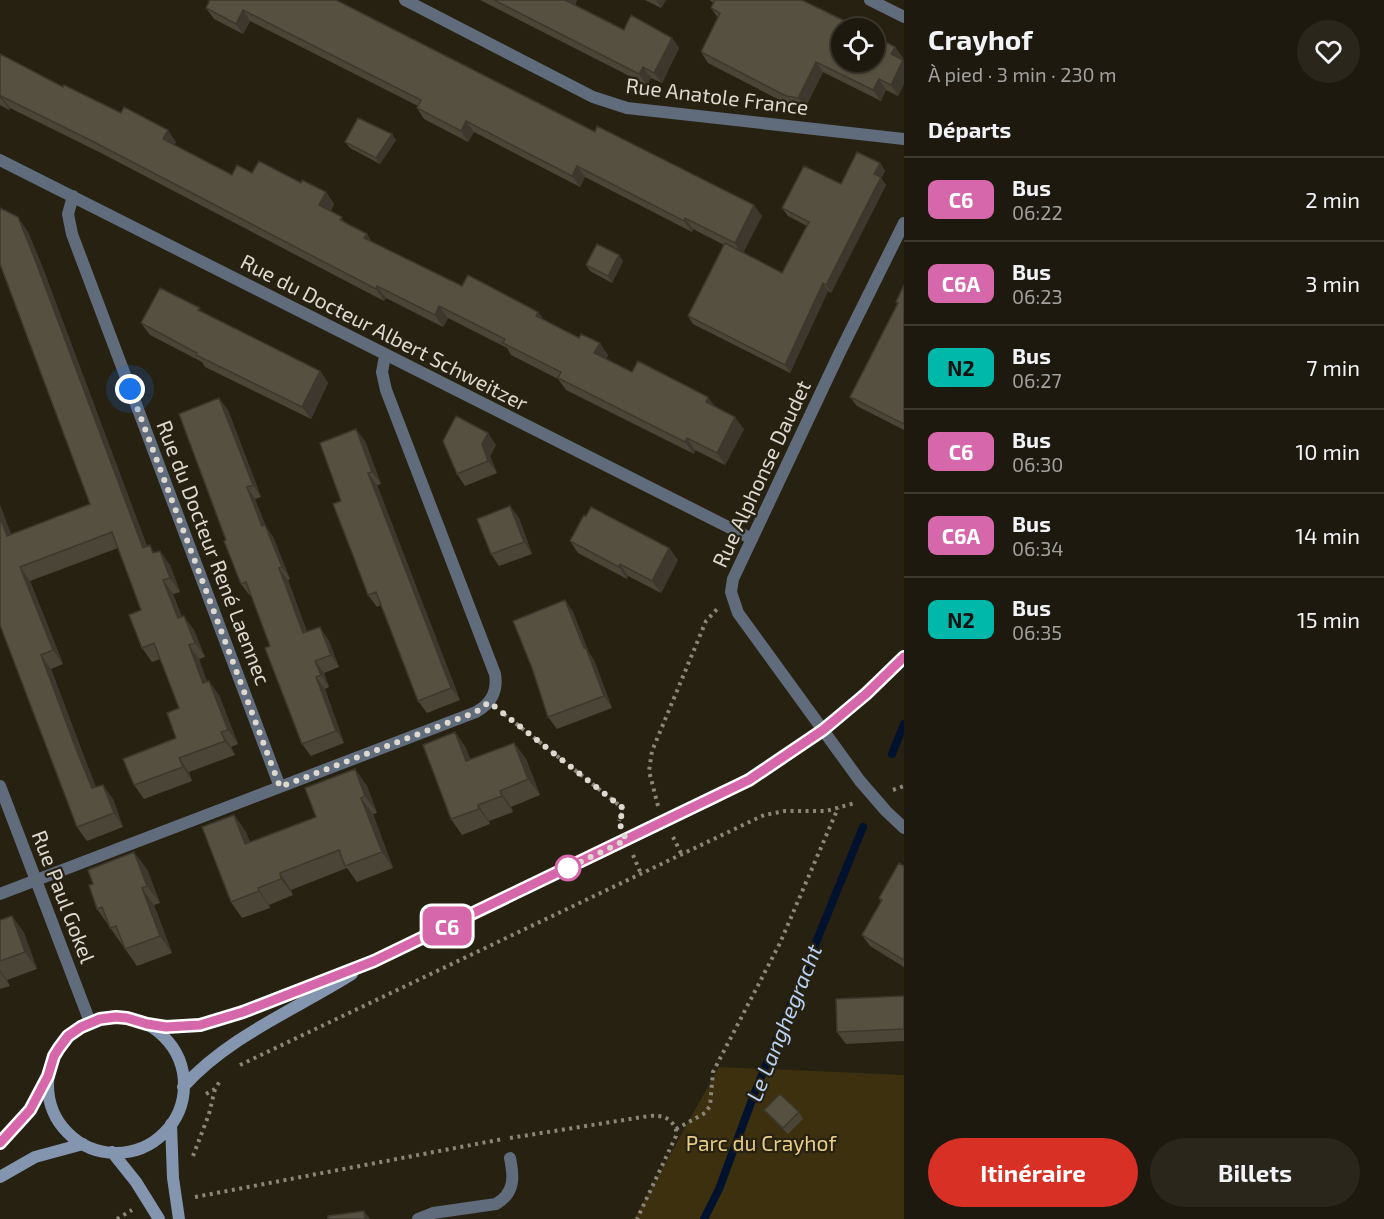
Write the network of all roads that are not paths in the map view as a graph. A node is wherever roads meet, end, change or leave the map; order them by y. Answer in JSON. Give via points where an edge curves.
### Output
{"nodes":[{"id":1,"x":405,"y":0,"type":"edge"},
{"id":2,"x":870,"y":0,"type":"edge"},
{"id":3,"x":904,"y":17,"type":"edge"},
{"id":4,"x":904,"y":140,"type":"edge"},
{"id":5,"x":0,"y":160,"type":"edge"},
{"id":6,"x":73,"y":196,"type":"junction"},
{"id":7,"x":904,"y":223,"type":"edge"},
{"id":8,"x":385,"y":356,"type":"junction"},
{"id":9,"x":752,"y":539,"type":"junction"},
{"id":10,"x":904,"y":657,"type":"edge"},
{"id":11,"x":823,"y":730,"type":"junction"},
{"id":12,"x":0,"y":786,"type":"edge"},
{"id":13,"x":280,"y":787,"type":"junction"},
{"id":14,"x":904,"y":828,"type":"edge"},
{"id":15,"x":36,"y":881,"type":"junction"},
{"id":16,"x":0,"y":894,"type":"edge"},
{"id":17,"x":374,"y":961,"type":"junction"},
{"id":18,"x":90,"y":1022,"type":"junction"},
{"id":19,"x":147,"y":1024,"type":"junction"},
{"id":20,"x":48,"y":1076,"type":"junction"},
{"id":21,"x":183,"y":1087,"type":"junction"},
{"id":22,"x":171,"y":1124,"type":"junction"},
{"id":23,"x":0,"y":1143,"type":"edge"},
{"id":24,"x":83,"y":1144,"type":"junction"},
{"id":25,"x":112,"y":1152,"type":"junction"},
{"id":26,"x":510,"y":1158,"type":"dead end"},
{"id":27,"x":0,"y":1177,"type":"edge"},
{"id":28,"x":159,"y":1219,"type":"edge"},
{"id":29,"x":179,"y":1219,"type":"edge"},
{"id":30,"x":418,"y":1219,"type":"edge"}],
"edges":[{"from":1,"to":4,"type":"street","name":"Rue Anatole France","via":[[594,97],[627,108]]},
{"from":2,"to":3,"type":"street"},
{"from":5,"to":6,"type":"street","name":"Rue du Docteur Albert Schweitzer"},
{"from":6,"to":8,"type":"street","name":"Rue du Docteur Albert Schweitzer"},
{"from":6,"to":13,"type":"street","name":"Rue du Docteur René Laennec","via":[[68,214],[72,234]]},
{"from":7,"to":9,"type":"street","name":"Rue Alphonse Daudet"},
{"from":8,"to":9,"type":"street","name":"Rue du Docteur Albert Schweitzer"},
{"from":8,"to":13,"type":"street","via":[[383,381],[496,681],[492,697],[476,712]]},
{"from":9,"to":11,"type":"street","name":"Rue Alphonse Daudet","via":[[733,579],[732,599],[738,613]]},
{"from":10,"to":11,"type":"street"},
{"from":11,"to":14,"type":"street","name":"Rue Alphonse Daudet","via":[[873,797]]},
{"from":11,"to":17,"type":"street","via":[[757,775]]},
{"from":12,"to":15,"type":"street","name":"Rue Paul Gokel"},
{"from":13,"to":15,"type":"street"},
{"from":15,"to":16,"type":"street"},
{"from":15,"to":18,"type":"street","name":"Rue Paul Gokel"},
{"from":17,"to":19,"type":"street","via":[[216,1021],[189,1027]]},
{"from":17,"to":21,"type":"street","via":[[229,1046]]},
{"from":18,"to":19,"type":"street","via":[[122,1017]]},
{"from":18,"to":20,"type":"street","via":[[72,1032],[62,1044]]},
{"from":19,"to":21,"type":"street","via":[[174,1051]]},
{"from":20,"to":23,"type":"street","via":[[30,1110]]},
{"from":20,"to":24,"type":"street","via":[[54,1113],[66,1131]]},
{"from":21,"to":22,"type":"street"},
{"from":22,"to":25,"type":"street","via":[[148,1145]]},
{"from":22,"to":29,"type":"street"},
{"from":24,"to":25,"type":"street"},
{"from":24,"to":27,"type":"street","via":[[35,1157]]},
{"from":25,"to":28,"type":"street"},
{"from":26,"to":30,"type":"street","via":[[513,1185],[504,1200]]}]}
